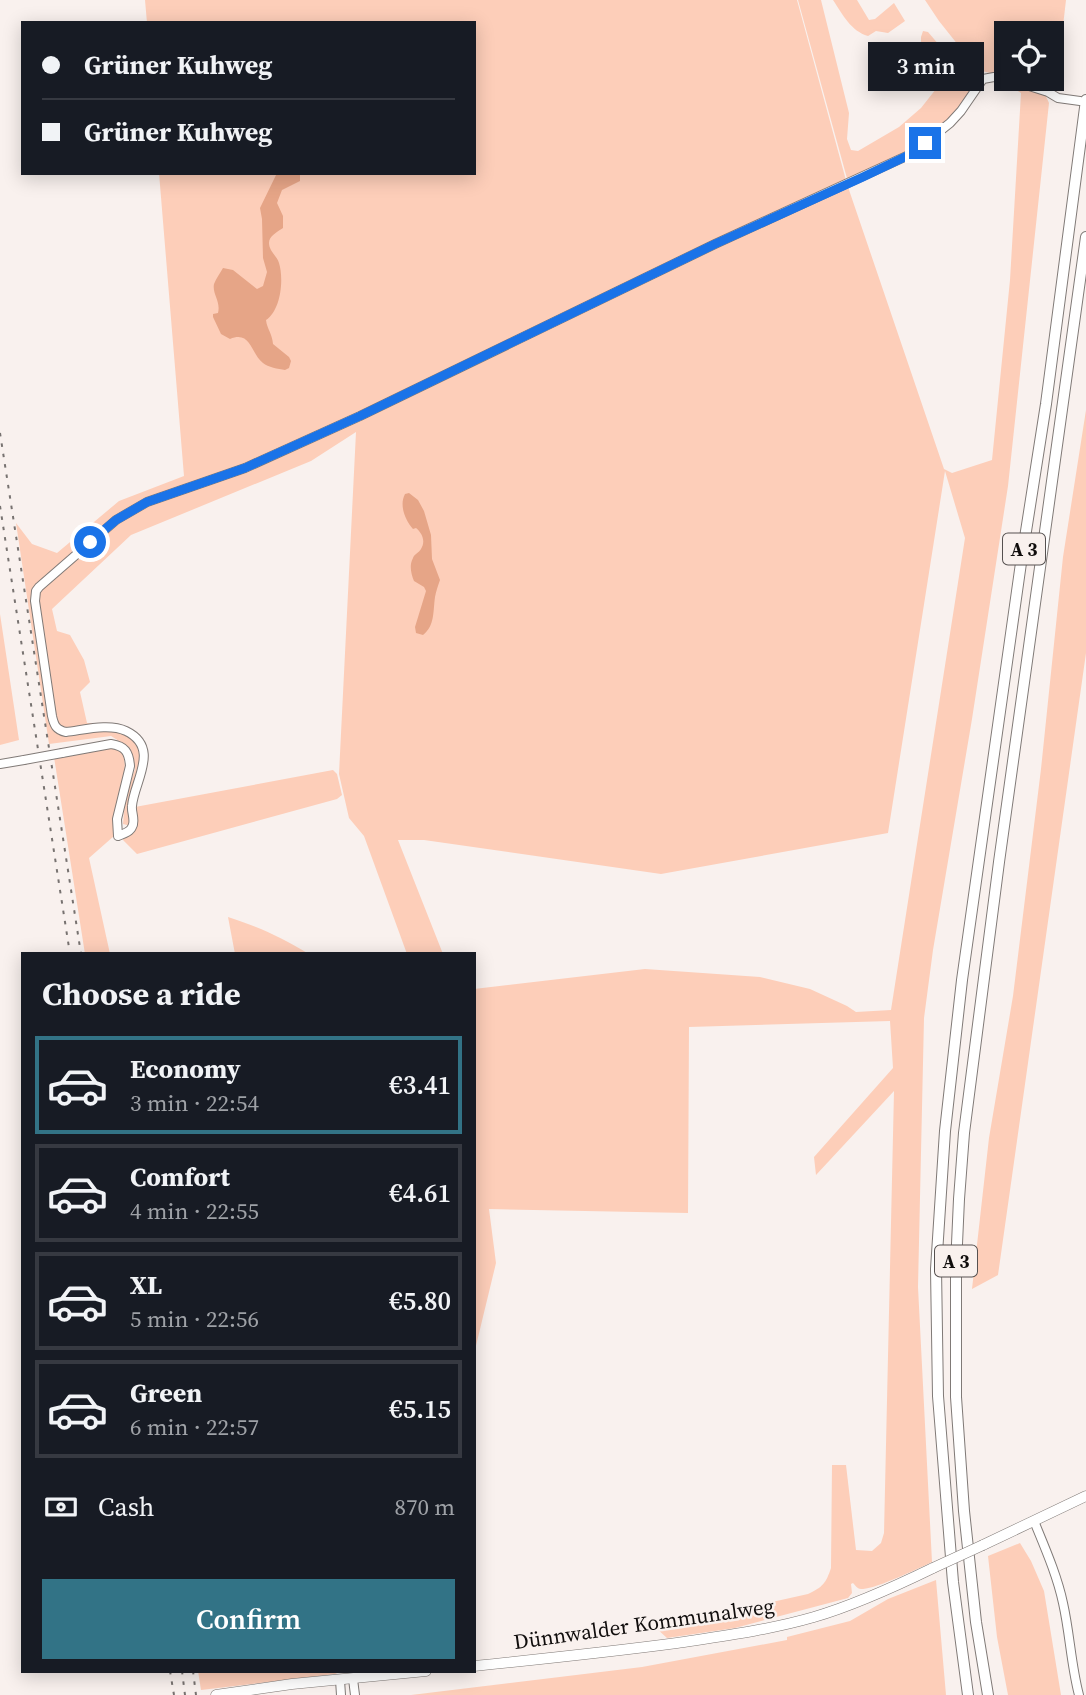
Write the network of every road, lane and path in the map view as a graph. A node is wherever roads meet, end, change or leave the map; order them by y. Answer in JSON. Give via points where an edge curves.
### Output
{"nodes":[{"id":1,"x":1083,"y":100,"type":"edge"},
{"id":2,"x":1086,"y":237,"type":"edge"},
{"id":3,"x":0,"y":764,"type":"edge"},
{"id":4,"x":1086,"y":1496,"type":"edge"},
{"id":5,"x":1034,"y":1521,"type":"junction"},
{"id":6,"x":476,"y":1666,"type":"edge"},
{"id":7,"x":408,"y":1673,"type":"edge"},
{"id":8,"x":353,"y":1679,"type":"junction"},
{"id":9,"x":340,"y":1680,"type":"junction"},
{"id":10,"x":216,"y":1695,"type":"edge"},
{"id":11,"x":341,"y":1695,"type":"edge"},
{"id":12,"x":355,"y":1695,"type":"edge"},
{"id":13,"x":968,"y":1695,"type":"edge"},
{"id":14,"x":988,"y":1695,"type":"edge"},
{"id":15,"x":1079,"y":1695,"type":"edge"}],
"edges":[{"from":1,"to":3,"type":"street","bridge":true,"via":[[1058,98],[1004,78],[983,79],[961,111],[911,154],[360,416],[245,468],[147,502],[123,515],[39,587],[35,601],[56,728],[66,732],[119,729],[133,736],[142,749],[144,766],[132,803],[133,827],[118,835],[116,825],[130,766],[129,756],[119,745]]},
{"from":1,"to":13,"type":"highway","number":"A 3","via":[[1046,404],[956,1021],[936,1269],[943,1470]]},
{"from":2,"to":14,"type":"highway","number":"A 3","via":[[979,1012],[959,1199],[956,1397],[965,1523]]},
{"from":4,"to":5,"type":"main road","name":"Dünnwalder Kommunalweg"},
{"from":5,"to":6,"type":"main road","name":"Dünnwalder Kommunalweg","bridge":true,"via":[[873,1596],[791,1623],[655,1646]]},
{"from":5,"to":15,"type":"street","via":[[1060,1587]]},
{"from":7,"to":8,"type":"main road"},
{"from":8,"to":9,"type":"main road"},
{"from":8,"to":12,"type":"street"},
{"from":9,"to":10,"type":"main road"},
{"from":9,"to":11,"type":"street"}]}
